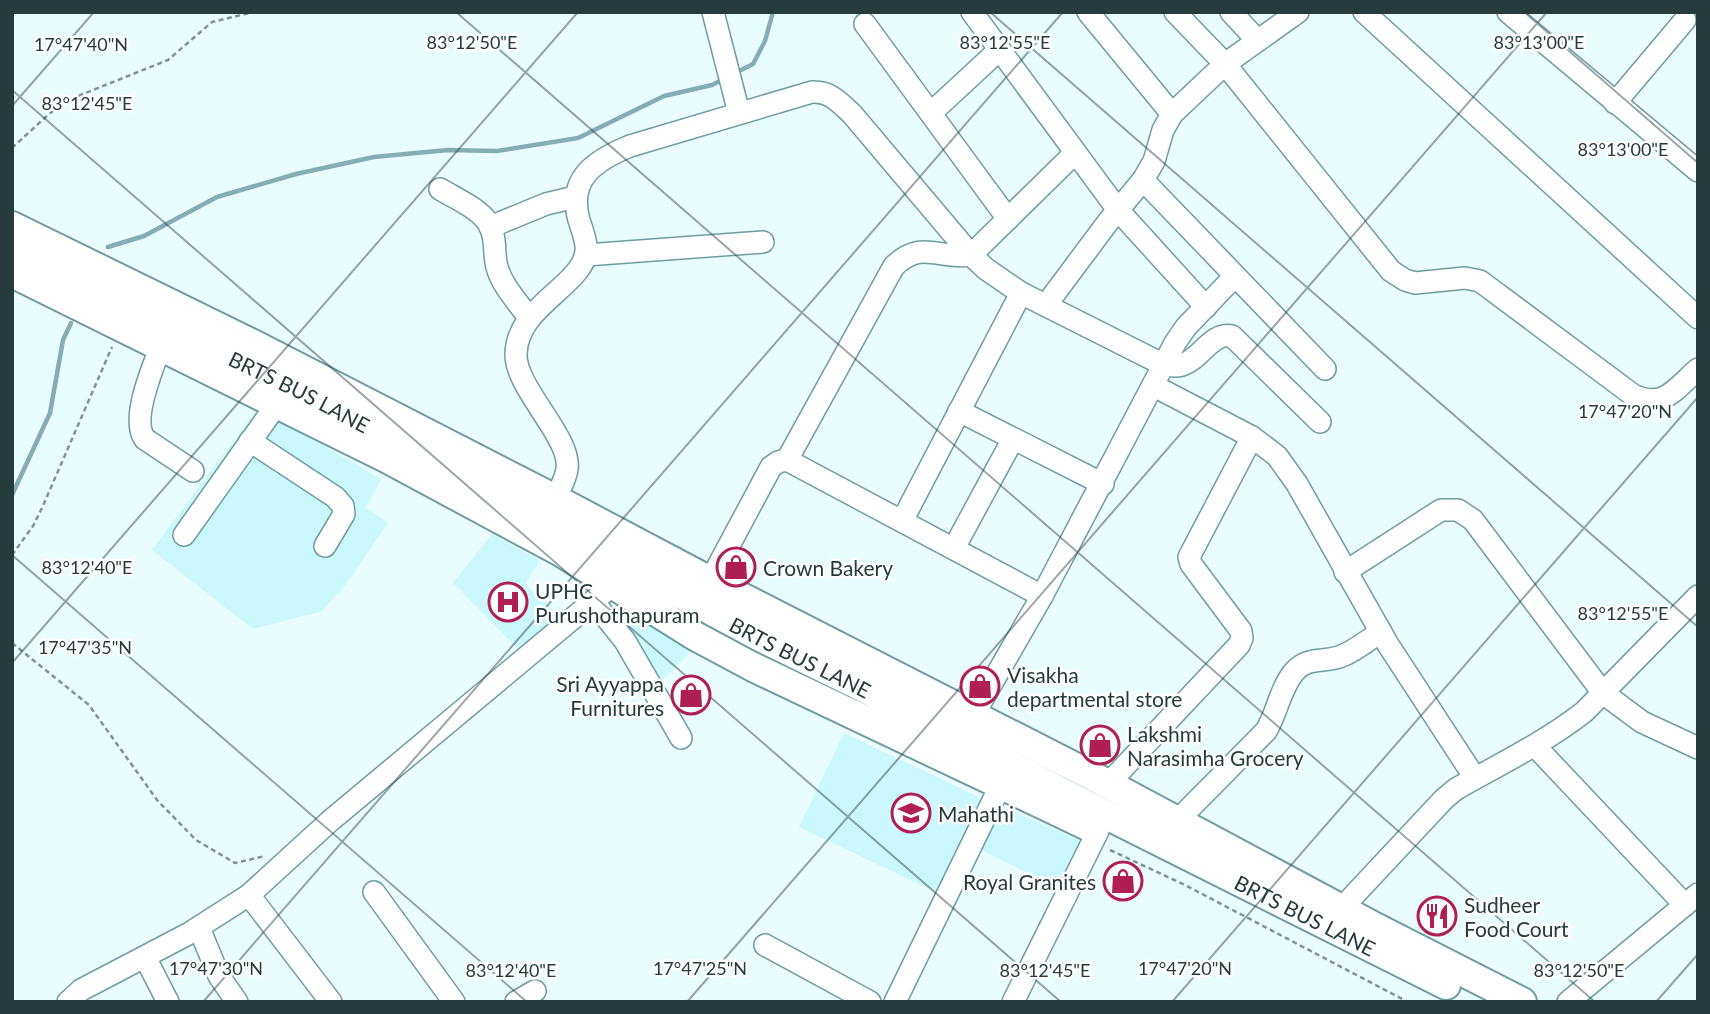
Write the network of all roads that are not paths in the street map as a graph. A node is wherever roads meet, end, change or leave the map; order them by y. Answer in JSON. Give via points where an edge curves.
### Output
{"nodes":[{"id":1,"x":713,"y":12,"type":"edge"},
{"id":2,"x":972,"y":12,"type":"edge"},
{"id":3,"x":1088,"y":12,"type":"edge"},
{"id":4,"x":1175,"y":12,"type":"edge"},
{"id":5,"x":1231,"y":12,"type":"edge"},
{"id":6,"x":1298,"y":12,"type":"edge"},
{"id":7,"x":1364,"y":12,"type":"edge"},
{"id":8,"x":1508,"y":12,"type":"edge"},
{"id":9,"x":1685,"y":20,"type":"dead end"},
{"id":10,"x":865,"y":24,"type":"dead end"},
{"id":11,"x":1257,"y":40,"type":"junction"},
{"id":12,"x":999,"y":50,"type":"junction"},
{"id":13,"x":1225,"y":64,"type":"junction"},
{"id":14,"x":1615,"y":103,"type":"junction"},
{"id":15,"x":739,"y":113,"type":"junction"},
{"id":16,"x":930,"y":113,"type":"junction"},
{"id":17,"x":1172,"y":114,"type":"junction"},
{"id":18,"x":1075,"y":153,"type":"junction"},
{"id":19,"x":1698,"y":171,"type":"edge"},
{"id":20,"x":1143,"y":180,"type":"junction"},
{"id":21,"x":440,"y":189,"type":"dead end"},
{"id":22,"x":575,"y":197,"type":"junction"},
{"id":23,"x":1118,"y":210,"type":"junction"},
{"id":24,"x":1008,"y":219,"type":"junction"},
{"id":25,"x":12,"y":226,"type":"edge"},
{"id":26,"x":491,"y":227,"type":"junction"},
{"id":27,"x":763,"y":242,"type":"dead end"},
{"id":28,"x":12,"y":251,"type":"edge"},
{"id":29,"x":586,"y":255,"type":"junction"},
{"id":30,"x":971,"y":255,"type":"junction"},
{"id":31,"x":12,"y":273,"type":"edge"},
{"id":32,"x":1235,"y":276,"type":"junction"},
{"id":33,"x":1021,"y":293,"type":"junction"},
{"id":34,"x":1046,"y":305,"type":"junction"},
{"id":35,"x":1206,"y":307,"type":"junction"},
{"id":36,"x":529,"y":318,"type":"junction"},
{"id":37,"x":1698,"y":318,"type":"edge"},
{"id":38,"x":161,"y":346,"type":"junction"},
{"id":39,"x":1164,"y":365,"type":"junction"},
{"id":40,"x":1325,"y":369,"type":"dead end"},
{"id":41,"x":1698,"y":369,"type":"edge"},
{"id":42,"x":1154,"y":386,"type":"junction"},
{"id":43,"x":277,"y":404,"type":"junction"},
{"id":44,"x":959,"y":411,"type":"junction"},
{"id":45,"x":1320,"y":422,"type":"dead end"},
{"id":46,"x":1252,"y":438,"type":"junction"},
{"id":47,"x":1013,"y":439,"type":"junction"},
{"id":48,"x":250,"y":441,"type":"junction"},
{"id":49,"x":787,"y":460,"type":"junction"},
{"id":50,"x":193,"y":471,"type":"dead end"},
{"id":51,"x":1103,"y":484,"type":"junction"},
{"id":52,"x":555,"y":499,"type":"junction"},
{"id":53,"x":902,"y":521,"type":"junction"},
{"id":54,"x":184,"y":535,"type":"dead end"},
{"id":55,"x":325,"y":546,"type":"dead end"},
{"id":56,"x":954,"y":548,"type":"junction"},
{"id":57,"x":1345,"y":572,"type":"junction"},
{"id":58,"x":710,"y":581,"type":"junction"},
{"id":59,"x":603,"y":593,"type":"junction"},
{"id":60,"x":1042,"y":596,"type":"junction"},
{"id":61,"x":1698,"y":596,"type":"edge"},
{"id":62,"x":1381,"y":632,"type":"junction"},
{"id":63,"x":1602,"y":693,"type":"junction"},
{"id":64,"x":974,"y":714,"type":"junction"},
{"id":65,"x":681,"y":738,"type":"dead end"},
{"id":66,"x":1535,"y":746,"type":"junction"},
{"id":67,"x":1697,"y":746,"type":"edge"},
{"id":68,"x":1012,"y":763,"type":"junction"},
{"id":69,"x":1475,"y":778,"type":"junction"},
{"id":70,"x":1108,"y":784,"type":"junction"},
{"id":71,"x":1177,"y":821,"type":"junction"},
{"id":72,"x":1098,"y":831,"type":"junction"},
{"id":73,"x":374,"y":892,"type":"dead end"},
{"id":74,"x":249,"y":895,"type":"junction"},
{"id":75,"x":1691,"y":899,"type":"edge"},
{"id":76,"x":1341,"y":909,"type":"junction"},
{"id":77,"x":199,"y":928,"type":"junction"},
{"id":78,"x":765,"y":945,"type":"dead end"},
{"id":79,"x":145,"y":957,"type":"junction"},
{"id":80,"x":535,"y":991,"type":"dead end"},
{"id":81,"x":68,"y":1002,"type":"edge"},
{"id":82,"x":168,"y":1002,"type":"edge"},
{"id":83,"x":237,"y":1002,"type":"edge"},
{"id":84,"x":331,"y":1002,"type":"edge"},
{"id":85,"x":454,"y":1002,"type":"edge"},
{"id":86,"x":516,"y":1002,"type":"edge"},
{"id":87,"x":870,"y":1002,"type":"edge"},
{"id":88,"x":895,"y":1002,"type":"edge"},
{"id":89,"x":1013,"y":1002,"type":"edge"},
{"id":90,"x":1440,"y":1002,"type":"edge"},
{"id":91,"x":1480,"y":1002,"type":"edge"},
{"id":92,"x":1522,"y":1002,"type":"edge"},
{"id":93,"x":1568,"y":1002,"type":"edge"}],
"edges":[{"from":1,"to":15,"type":"street"},
{"from":2,"to":12,"type":"street"},
{"from":3,"to":17,"type":"street"},
{"from":4,"to":13,"type":"street"},
{"from":5,"to":11,"type":"street"},
{"from":6,"to":11,"type":"street"},
{"from":7,"to":37,"type":"street"},
{"from":8,"to":14,"type":"street"},
{"from":9,"to":14,"type":"street"},
{"from":10,"to":16,"type":"street"},
{"from":11,"to":13,"type":"street"},
{"from":12,"to":16,"type":"street"},
{"from":12,"to":18,"type":"street"},
{"from":13,"to":17,"type":"street"},
{"from":13,"to":41,"type":"street","via":[[1391,271],[1415,283],[1480,281],[1647,402],[1670,394]]},
{"from":14,"to":19,"type":"street"},
{"from":15,"to":22,"type":"street","via":[[605,157],[588,172]]},
{"from":15,"to":30,"type":"street","via":[[812,92],[833,96]]},
{"from":16,"to":24,"type":"street"},
{"from":17,"to":20,"type":"street"},
{"from":18,"to":23,"type":"street"},
{"from":18,"to":24,"type":"street"},
{"from":20,"to":23,"type":"street"},
{"from":20,"to":32,"type":"street"},
{"from":21,"to":26,"type":"street","via":[[483,216]]},
{"from":22,"to":26,"type":"street"},
{"from":22,"to":29,"type":"street"},
{"from":23,"to":34,"type":"street"},
{"from":23,"to":35,"type":"street"},
{"from":24,"to":30,"type":"street"},
{"from":25,"to":52,"type":"main road"},
{"from":26,"to":36,"type":"street","via":[[497,269]]},
{"from":27,"to":29,"type":"street"},
{"from":28,"to":68,"type":"main road","name":"BRTS BUS LANE","via":[[305,392],[733,624]]},
{"from":29,"to":36,"type":"street","via":[[578,270]]},
{"from":30,"to":33,"type":"street"},
{"from":30,"to":49,"type":"street","via":[[952,257],[923,250],[894,266]]},
{"from":31,"to":38,"type":"main road"},
{"from":32,"to":35,"type":"street"},
{"from":32,"to":40,"type":"street"},
{"from":33,"to":34,"type":"street"},
{"from":33,"to":44,"type":"street"},
{"from":34,"to":39,"type":"street"},
{"from":35,"to":39,"type":"street","via":[[1186,327]]},
{"from":36,"to":52,"type":"street","via":[[518,337],[518,369],[566,458],[568,467]]},
{"from":38,"to":43,"type":"main road"},
{"from":38,"to":50,"type":"street","via":[[146,389],[141,434]]},
{"from":39,"to":42,"type":"street"},
{"from":39,"to":45,"type":"street","via":[[1188,363],[1220,337],[1232,336]]},
{"from":42,"to":46,"type":"street"},
{"from":42,"to":51,"type":"street"},
{"from":43,"to":48,"type":"street"},
{"from":43,"to":59,"type":"main road","via":[[561,552]]},
{"from":44,"to":47,"type":"street"},
{"from":44,"to":53,"type":"street"},
{"from":46,"to":57,"type":"street","via":[[1277,456],[1297,484]]},
{"from":46,"to":70,"type":"street","via":[[1189,557],[1242,638]]},
{"from":47,"to":51,"type":"street"},
{"from":47,"to":56,"type":"street"},
{"from":48,"to":54,"type":"street"},
{"from":48,"to":55,"type":"street","via":[[343,506],[344,514]]},
{"from":49,"to":53,"type":"street"},
{"from":49,"to":58,"type":"street","via":[[771,467]]},
{"from":51,"to":60,"type":"street"},
{"from":52,"to":58,"type":"main road"},
{"from":53,"to":56,"type":"street"},
{"from":56,"to":60,"type":"street"},
{"from":57,"to":62,"type":"street"},
{"from":57,"to":63,"type":"street","via":[[1441,510],[1458,510],[1473,520]]},
{"from":58,"to":64,"type":"main road"},
{"from":59,"to":65,"type":"street"},
{"from":59,"to":68,"type":"main road","via":[[919,748]]},
{"from":59,"to":74,"type":"street","via":[[330,821]]},
{"from":60,"to":64,"type":"street"},
{"from":61,"to":63,"type":"street"},
{"from":62,"to":69,"type":"street"},
{"from":62,"to":71,"type":"street","via":[[1344,656],[1307,661],[1294,671],[1266,731]]},
{"from":63,"to":66,"type":"street"},
{"from":63,"to":67,"type":"street","via":[[1643,722]]},
{"from":64,"to":68,"type":"main road"},
{"from":66,"to":69,"type":"street"},
{"from":66,"to":75,"type":"street"},
{"from":68,"to":70,"type":"main road"},
{"from":68,"to":72,"type":"main road"},
{"from":68,"to":88,"type":"street"},
{"from":68,"to":91,"type":"main road","name":"BRTS BUS LANE"},
{"from":69,"to":76,"type":"street","via":[[1444,799]]},
{"from":70,"to":71,"type":"main road"},
{"from":71,"to":76,"type":"main road"},
{"from":72,"to":89,"type":"street"},
{"from":72,"to":90,"type":"main road"},
{"from":73,"to":85,"type":"street"},
{"from":74,"to":77,"type":"street"},
{"from":74,"to":84,"type":"street"},
{"from":75,"to":93,"type":"street"},
{"from":76,"to":92,"type":"main road"},
{"from":77,"to":79,"type":"street"},
{"from":77,"to":83,"type":"street","via":[[219,976]]},
{"from":78,"to":87,"type":"street"},
{"from":79,"to":81,"type":"street","via":[[81,990]]},
{"from":79,"to":82,"type":"street"},
{"from":80,"to":86,"type":"street"}]}
